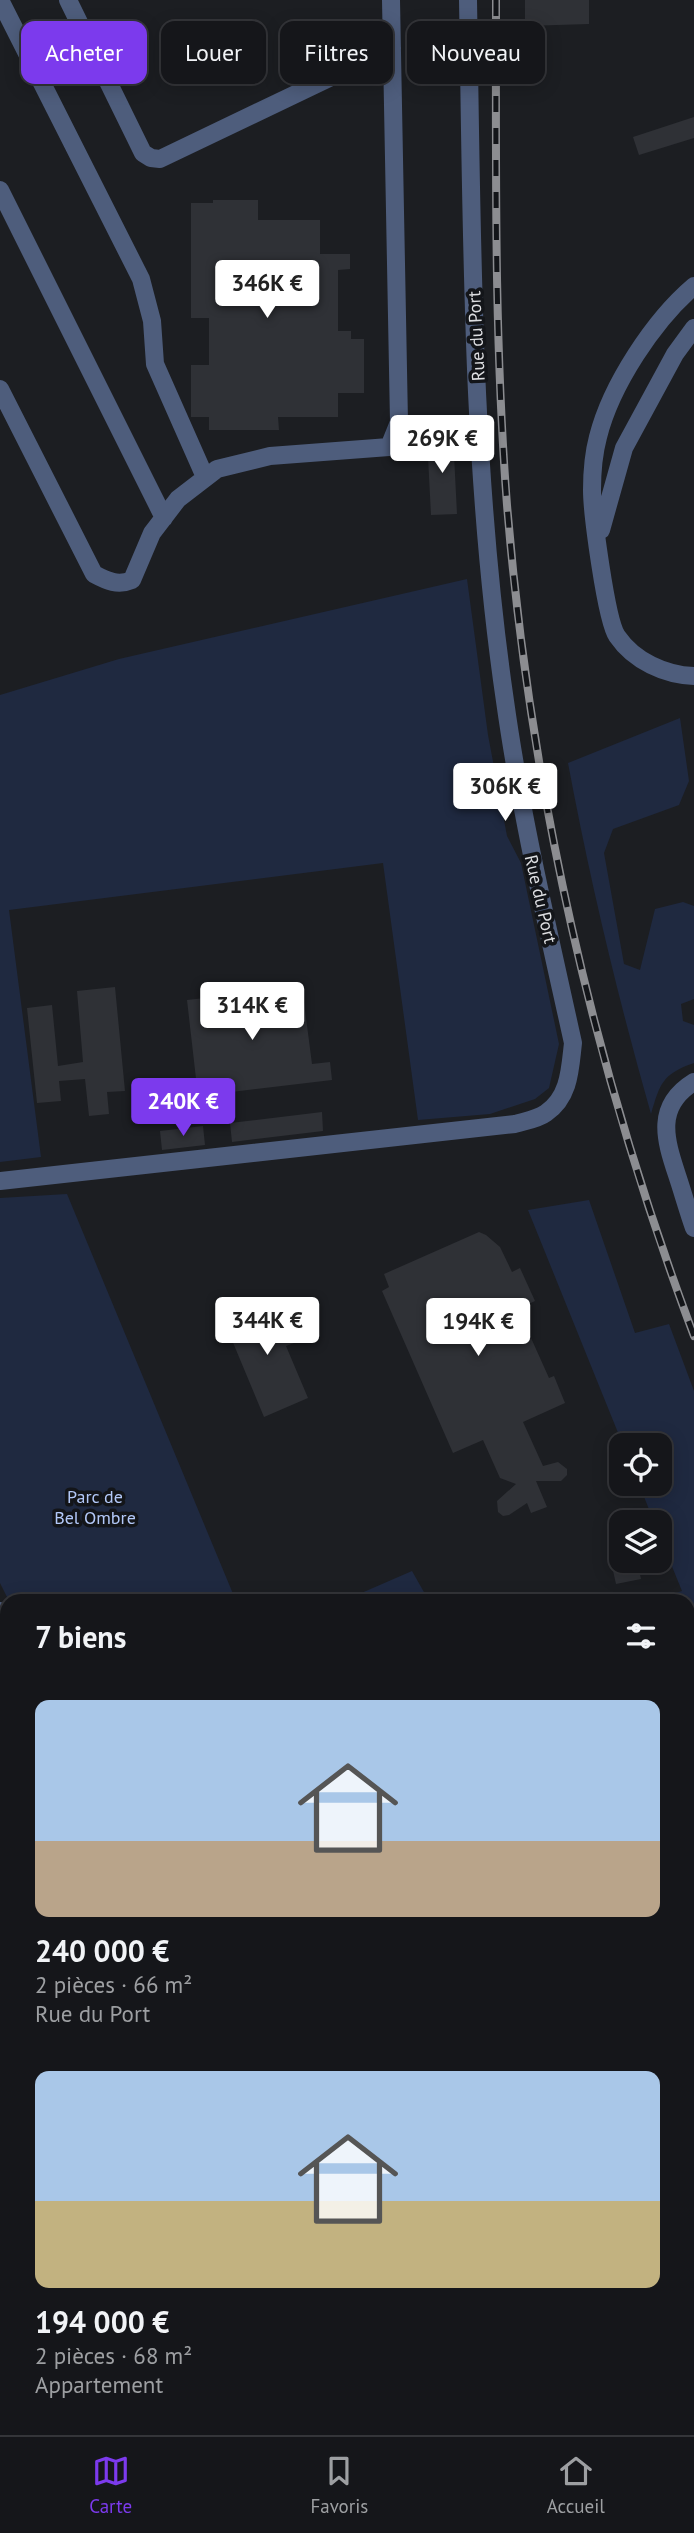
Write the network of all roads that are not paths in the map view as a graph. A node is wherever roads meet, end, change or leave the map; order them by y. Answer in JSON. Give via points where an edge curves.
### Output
{"nodes":[{"id":1,"x":0,"y":0,"type":"edge"},
{"id":2,"x":68,"y":0,"type":"edge"},
{"id":3,"x":391,"y":0,"type":"edge"},
{"id":4,"x":468,"y":0,"type":"edge"},
{"id":5,"x":391,"y":21,"type":"edge"},
{"id":6,"x":317,"y":84,"type":"edge"},
{"id":7,"x":393,"y":84,"type":"edge"},
{"id":8,"x":0,"y":190,"type":"edge"},
{"id":9,"x":694,"y":286,"type":"edge"},
{"id":10,"x":694,"y":328,"type":"edge"},
{"id":11,"x":0,"y":389,"type":"edge"},
{"id":12,"x":205,"y":477,"type":"junction"},
{"id":13,"x":164,"y":518,"type":"junction"},
{"id":14,"x":598,"y":540,"type":"junction"},
{"id":15,"x":694,"y":676,"type":"edge"},
{"id":16,"x":694,"y":1082,"type":"edge"},
{"id":17,"x":0,"y":1181,"type":"edge"},
{"id":18,"x":694,"y":1228,"type":"edge"}],
"edges":[{"from":1,"to":12,"type":"street","via":[[141,279],[152,321],[155,364]]},
{"from":2,"to":6,"type":"street","via":[[143,153],[151,158],[160,159]]},
{"from":3,"to":5,"type":"street"},
{"from":4,"to":17,"type":"street","name":"Rue du Port","via":[[473,280],[490,573],[525,826],[573,1043],[563,1097],[546,1114],[515,1124]]},
{"from":7,"to":12,"type":"street","via":[[399,422],[389,447],[271,456],[217,469]]},
{"from":8,"to":13,"type":"street"},
{"from":9,"to":14,"type":"street","via":[[632,363],[598,437],[592,489]]},
{"from":10,"to":14,"type":"street","via":[[624,448]]},
{"from":11,"to":13,"type":"street","via":[[94,574],[109,582],[132,580],[152,533]]},
{"from":12,"to":13,"type":"street","via":[[178,499]]},
{"from":14,"to":15,"type":"street","via":[[615,634],[637,657],[664,672]]},
{"from":16,"to":18,"type":"street","via":[[672,1104],[665,1131]]}]}
